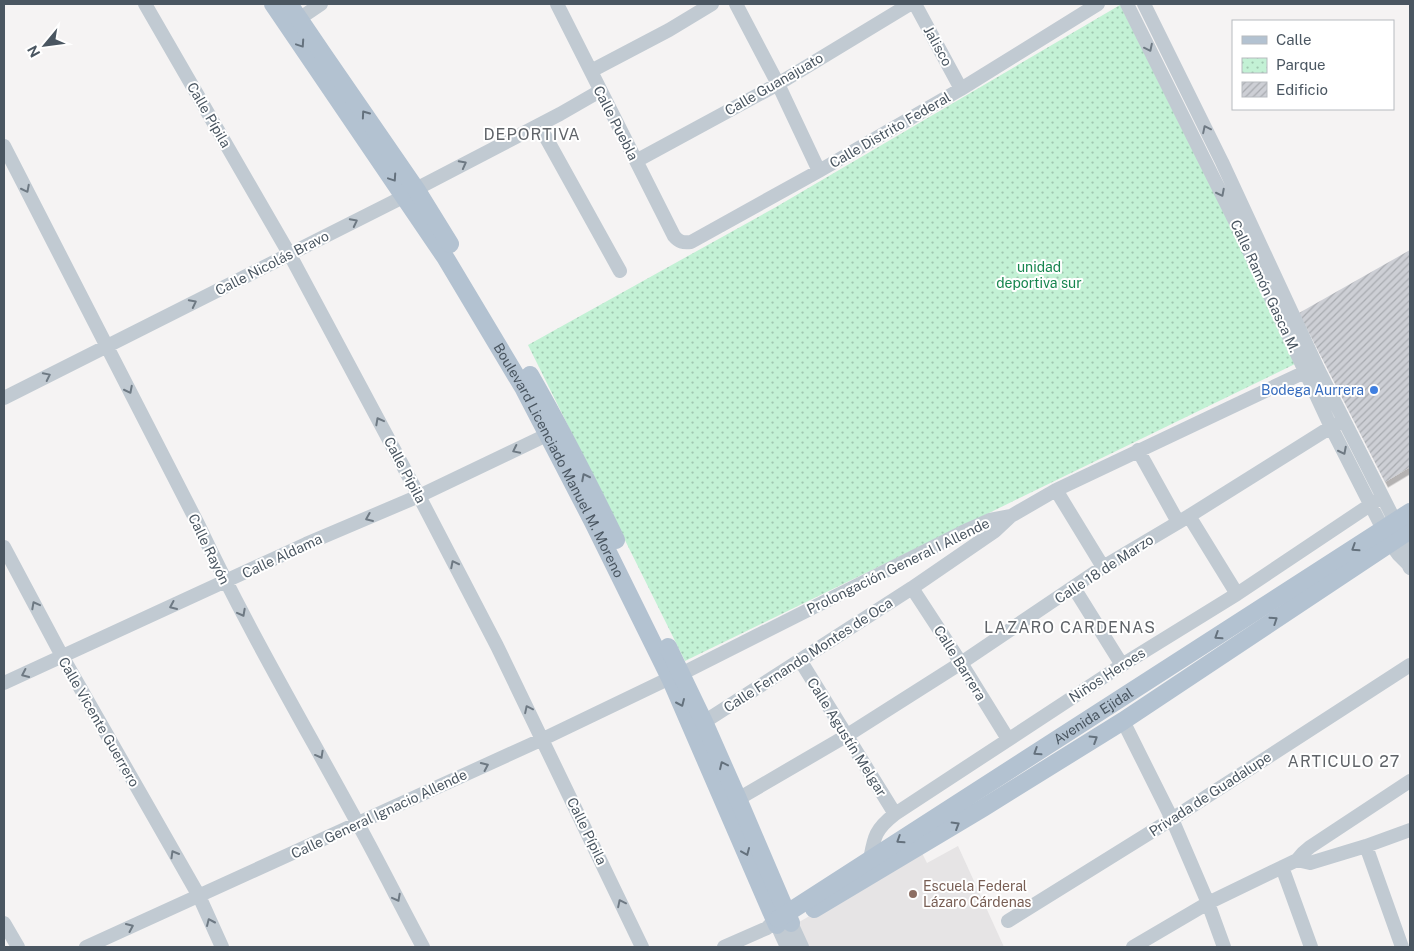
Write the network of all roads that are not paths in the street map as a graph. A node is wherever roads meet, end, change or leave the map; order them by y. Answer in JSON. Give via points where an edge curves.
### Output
{"nodes":[{"id":1,"x":145,"y":4,"type":"edge"},
{"id":2,"x":273,"y":4,"type":"edge"},
{"id":3,"x":321,"y":4,"type":"edge"},
{"id":4,"x":557,"y":4,"type":"edge"},
{"id":5,"x":712,"y":4,"type":"edge"},
{"id":6,"x":736,"y":4,"type":"edge"},
{"id":7,"x":910,"y":4,"type":"edge"},
{"id":8,"x":915,"y":4,"type":"edge"},
{"id":9,"x":1098,"y":4,"type":"edge"},
{"id":10,"x":1127,"y":4,"type":"edge"},
{"id":11,"x":1144,"y":4,"type":"edge"},
{"id":12,"x":292,"y":16,"type":"edge"},
{"id":13,"x":1175,"y":64,"type":"junction"},
{"id":14,"x":591,"y":71,"type":"junction"},
{"id":15,"x":1161,"y":72,"type":"junction"},
{"id":16,"x":778,"y":84,"type":"junction"},
{"id":17,"x":962,"y":89,"type":"junction"},
{"id":18,"x":600,"y":91,"type":"junction"},
{"id":19,"x":539,"y":125,"type":"junction"},
{"id":20,"x":4,"y":146,"type":"edge"},
{"id":21,"x":636,"y":161,"type":"junction"},
{"id":22,"x":819,"y":171,"type":"junction"},
{"id":23,"x":411,"y":192,"type":"junction"},
{"id":24,"x":1243,"y":223,"type":"junction"},
{"id":25,"x":677,"y":240,"type":"joint"},
{"id":26,"x":290,"y":255,"type":"junction"},
{"id":27,"x":620,"y":271,"type":"dead end"},
{"id":28,"x":106,"y":347,"type":"junction"},
{"id":29,"x":1311,"y":371,"type":"junction"},
{"id":30,"x":4,"y":398,"type":"edge"},
{"id":31,"x":1344,"y":421,"type":"junction"},
{"id":32,"x":1331,"y":427,"type":"junction"},
{"id":33,"x":554,"y":431,"type":"junction"},
{"id":34,"x":1138,"y":450,"type":"junction"},
{"id":35,"x":1056,"y":490,"type":"junction"},
{"id":36,"x":419,"y":496,"type":"junction"},
{"id":37,"x":1376,"y":501,"type":"junction"},
{"id":38,"x":1410,"y":512,"type":"edge"},
{"id":39,"x":1011,"y":516,"type":"junction"},
{"id":40,"x":1184,"y":519,"type":"junction"},
{"id":41,"x":1396,"y":532,"type":"edge"},
{"id":42,"x":4,"y":546,"type":"edge"},
{"id":43,"x":1409,"y":566,"type":"edge"},
{"id":44,"x":1103,"y":568,"type":"junction"},
{"id":45,"x":225,"y":582,"type":"junction"},
{"id":46,"x":912,"y":588,"type":"junction"},
{"id":47,"x":1074,"y":588,"type":"junction"},
{"id":48,"x":1237,"y":594,"type":"junction"},
{"id":49,"x":62,"y":656,"type":"junction"},
{"id":50,"x":800,"y":660,"type":"junction"},
{"id":51,"x":961,"y":663,"type":"junction"},
{"id":52,"x":1122,"y":665,"type":"junction"},
{"id":53,"x":1410,"y":665,"type":"edge"},
{"id":54,"x":676,"y":676,"type":"junction"},
{"id":55,"x":4,"y":683,"type":"edge"},
{"id":56,"x":1123,"y":721,"type":"junction"},
{"id":57,"x":704,"y":722,"type":"junction"},
{"id":58,"x":846,"y":736,"type":"junction"},
{"id":59,"x":543,"y":739,"type":"junction"},
{"id":60,"x":1008,"y":739,"type":"junction"},
{"id":61,"x":1410,"y":781,"type":"edge"},
{"id":62,"x":738,"y":799,"type":"junction"},
{"id":63,"x":895,"y":814,"type":"junction"},
{"id":64,"x":1172,"y":819,"type":"junction"},
{"id":65,"x":358,"y":824,"type":"junction"},
{"id":66,"x":1410,"y":830,"type":"edge"},
{"id":67,"x":1366,"y":846,"type":"junction"},
{"id":68,"x":870,"y":859,"type":"junction"},
{"id":69,"x":1297,"y":860,"type":"junction"},
{"id":70,"x":1282,"y":867,"type":"junction"},
{"id":71,"x":867,"y":878,"type":"junction"},
{"id":72,"x":198,"y":896,"type":"junction"},
{"id":73,"x":1208,"y":902,"type":"junction"},
{"id":74,"x":1008,"y":921,"type":"dead end"},
{"id":75,"x":4,"y":923,"type":"edge"},
{"id":76,"x":779,"y":923,"type":"junction"},
{"id":77,"x":18,"y":947,"type":"edge"},
{"id":78,"x":86,"y":947,"type":"edge"},
{"id":79,"x":222,"y":947,"type":"edge"},
{"id":80,"x":423,"y":947,"type":"edge"},
{"id":81,"x":642,"y":947,"type":"edge"},
{"id":82,"x":724,"y":947,"type":"edge"},
{"id":83,"x":787,"y":947,"type":"edge"},
{"id":84,"x":802,"y":947,"type":"edge"},
{"id":85,"x":1132,"y":947,"type":"edge"},
{"id":86,"x":1224,"y":947,"type":"edge"},
{"id":87,"x":1311,"y":947,"type":"edge"},
{"id":88,"x":1402,"y":947,"type":"edge"}],
"edges":[{"from":1,"to":26,"type":"street","name":"Calle Pípila"},
{"from":2,"to":12,"type":"main road","name":"Boulevard Licenciado Manuel M. Moreno"},
{"from":3,"to":12,"type":"street"},
{"from":4,"to":14,"type":"street","name":"Calle Puebla"},
{"from":5,"to":14,"type":"street"},
{"from":6,"to":16,"type":"street"},
{"from":7,"to":16,"type":"street","name":"Calle Guanajuato"},
{"from":8,"to":17,"type":"street","name":"Jalisco"},
{"from":9,"to":17,"type":"street","name":"Calle Distrito Federal"},
{"from":10,"to":15,"type":"street","name":"Calle Ramón Gasca M.","one_way":true},
{"from":11,"to":13,"type":"street","name":"Calle Ramón Gasca M."},
{"from":12,"to":23,"type":"main road","name":"Boulevard Licenciado Manuel M. Moreno"},
{"from":13,"to":15,"type":"street"},
{"from":24,"to":13,"type":"street","name":"Calle Ramón Gasca M.","one_way":true,"via":[[1222,162]]},
{"from":14,"to":18,"type":"street","name":"Calle Puebla"},
{"from":15,"to":24,"type":"street","name":"Calle Ramón Gasca M.","one_way":true},
{"from":16,"to":21,"type":"street","name":"Calle Guanajuato"},
{"from":16,"to":22,"type":"street"},
{"from":17,"to":22,"type":"street","name":"Calle Distrito Federal"},
{"from":18,"to":19,"type":"street","name":"Calle Nicolás Bravo"},
{"from":18,"to":21,"type":"street","name":"Calle Puebla"},
{"from":23,"to":19,"type":"street","name":"Calle Nicolás Bravo","one_way":true},
{"from":19,"to":27,"type":"street"},
{"from":20,"to":28,"type":"street","name":"Calle Rayón","one_way":true},
{"from":21,"to":25,"type":"street","name":"Calle Puebla"},
{"from":22,"to":25,"type":"street","name":"Calle Distrito Federal","via":[[691,242]]},
{"from":26,"to":23,"type":"street","name":"Calle Nicolás Bravo","one_way":true},
{"from":23,"to":33,"type":"main road","name":"Boulevard Licenciado Manuel M. Moreno","via":[[524,389]]},
{"from":24,"to":29,"type":"street","name":"Calle Ramón Gasca M."},
{"from":28,"to":26,"type":"street","name":"Calle Nicolás Bravo","one_way":true},
{"from":36,"to":26,"type":"street","name":"Calle Pípila","one_way":true},
{"from":30,"to":28,"type":"street","name":"Calle Nicolás Bravo","one_way":true},
{"from":28,"to":45,"type":"street","name":"Calle Rayón","one_way":true},
{"from":29,"to":31,"type":"street","name":"Calle Ramón Gasca M."},
{"from":29,"to":32,"type":"street","name":"Calle Ramón Gasca M."},
{"from":29,"to":34,"type":"street","name":"Prolongación General I Allende"},
{"from":31,"to":32,"type":"street","name":"Calle 18 de Marzo"},
{"from":31,"to":37,"type":"street","name":"Calle Ramón Gasca M."},
{"from":32,"to":37,"type":"street","name":"Calle Ramón Gasca M.","one_way":true},
{"from":32,"to":40,"type":"street","name":"Calle 18 de Marzo"},
{"from":33,"to":36,"type":"street","name":"Calle Aldama","one_way":true},
{"from":33,"to":54,"type":"main road","name":"Boulevard Licenciado Manuel M. Moreno","via":[[593,522]]},
{"from":34,"to":35,"type":"street","name":"Prolongación General I Allende"},
{"from":34,"to":40,"type":"street"},
{"from":35,"to":39,"type":"street","name":"Prolongación General I Allende"},
{"from":35,"to":44,"type":"street"},
{"from":36,"to":45,"type":"street","name":"Calle Aldama","one_way":true},
{"from":59,"to":36,"type":"street","name":"Calle Pípila","one_way":true},
{"from":37,"to":41,"type":"street","name":"Calle Ramón Gasca M."},
{"from":37,"to":48,"type":"street","name":"Niños Heroes"},
{"from":38,"to":41,"type":"main road","name":"Avenida Ejidal"},
{"from":39,"to":46,"type":"street","name":"Calle Fernando Montes de Oca","via":[[995,531]]},
{"from":39,"to":54,"type":"street","name":"Prolongación General I Allende","via":[[990,520],[963,532]]},
{"from":40,"to":44,"type":"street","name":"Calle 18 de Marzo"},
{"from":40,"to":48,"type":"street"},
{"from":41,"to":43,"type":"street","name":"Calle Ramón Gasca M.","via":[[1398,554]]},
{"from":56,"to":41,"type":"main road","name":"Avenida Ejidal","one_way":true},
{"from":41,"to":68,"type":"main road","name":"Avenida Ejidal","one_way":true},
{"from":49,"to":42,"type":"street","name":"Calle Vicente Guerrero","one_way":true},
{"from":44,"to":47,"type":"street","name":"Calle 18 de Marzo"},
{"from":45,"to":49,"type":"street","name":"Calle Aldama","one_way":true},
{"from":45,"to":65,"type":"street","name":"Calle Rayón","one_way":true},
{"from":46,"to":50,"type":"street","name":"Calle Fernando Montes de Oca"},
{"from":46,"to":51,"type":"street","name":"Calle Barrera"},
{"from":47,"to":51,"type":"street","name":"Calle 18 de Marzo"},
{"from":47,"to":52,"type":"street"},
{"from":48,"to":52,"type":"street","name":"Niños Heroes"},
{"from":49,"to":55,"type":"street","name":"Calle Aldama","one_way":true},
{"from":72,"to":49,"type":"street","name":"Calle Vicente Guerrero","one_way":true},
{"from":50,"to":57,"type":"street","name":"Calle Fernando Montes de Oca"},
{"from":50,"to":58,"type":"street","name":"Calle Agustín Melgar"},
{"from":51,"to":58,"type":"street","name":"Calle 18 de Marzo"},
{"from":51,"to":60,"type":"street","name":"Calle Barrera"},
{"from":52,"to":60,"type":"street","name":"Niños Heroes"},
{"from":53,"to":64,"type":"street","name":"Privada de Guadalupe"},
{"from":54,"to":57,"type":"main road","name":"Boulevard Licenciado Manuel M. Moreno"},
{"from":54,"to":59,"type":"street","name":"Calle General Ignacio Allende"},
{"from":54,"to":76,"type":"main road","name":"Boulevard Licenciado Manuel M. Moreno","one_way":true},
{"from":56,"to":64,"type":"street"},
{"from":71,"to":56,"type":"main road","name":"Avenida Ejidal","one_way":true},
{"from":62,"to":57,"type":"main road","name":"Boulevard Licenciado Manuel M. Moreno","one_way":true},
{"from":58,"to":62,"type":"street","name":"Calle 18 de Marzo"},
{"from":58,"to":63,"type":"street","name":"Calle Agustín Melgar"},
{"from":65,"to":59,"type":"street","name":"Calle General Ignacio Allende","one_way":true},
{"from":81,"to":59,"type":"street","name":"Calle Pípila","one_way":true},
{"from":60,"to":63,"type":"street","name":"Niños Heroes"},
{"from":61,"to":69,"type":"street","via":[[1310,847]]},
{"from":62,"to":76,"type":"main road","name":"Boulevard Licenciado Manuel M. Moreno"},
{"from":63,"to":68,"type":"street","name":"Niños Heroes","via":[[876,833]]},
{"from":64,"to":73,"type":"street"},
{"from":64,"to":74,"type":"street","name":"Privada de Guadalupe"},
{"from":65,"to":72,"type":"street","name":"Calle General Ignacio Allende"},
{"from":65,"to":80,"type":"street","name":"Calle Rayón","one_way":true},
{"from":66,"to":67,"type":"street"},
{"from":67,"to":69,"type":"street","via":[[1310,863]]},
{"from":67,"to":88,"type":"street"},
{"from":68,"to":71,"type":"street","name":"Niños Heroes"},
{"from":68,"to":76,"type":"main road","name":"Avenida Ejidal"},
{"from":69,"to":70,"type":"street"},
{"from":70,"to":73,"type":"street"},
{"from":70,"to":87,"type":"street"},
{"from":71,"to":76,"type":"main road","name":"Avenida Ejidal"},
{"from":78,"to":72,"type":"street","name":"Calle General Ignacio Allende","one_way":true},
{"from":79,"to":72,"type":"street","name":"Calle Vicente Guerrero","one_way":true},
{"from":73,"to":85,"type":"street"},
{"from":73,"to":86,"type":"street"},
{"from":75,"to":77,"type":"street"},
{"from":76,"to":82,"type":"street"},
{"from":76,"to":83,"type":"street","name":"Boulevard Licenciado Manuel M. Moreno"},
{"from":76,"to":84,"type":"street","name":"Boulevard Licenciado Manuel M. Moreno"}]}
